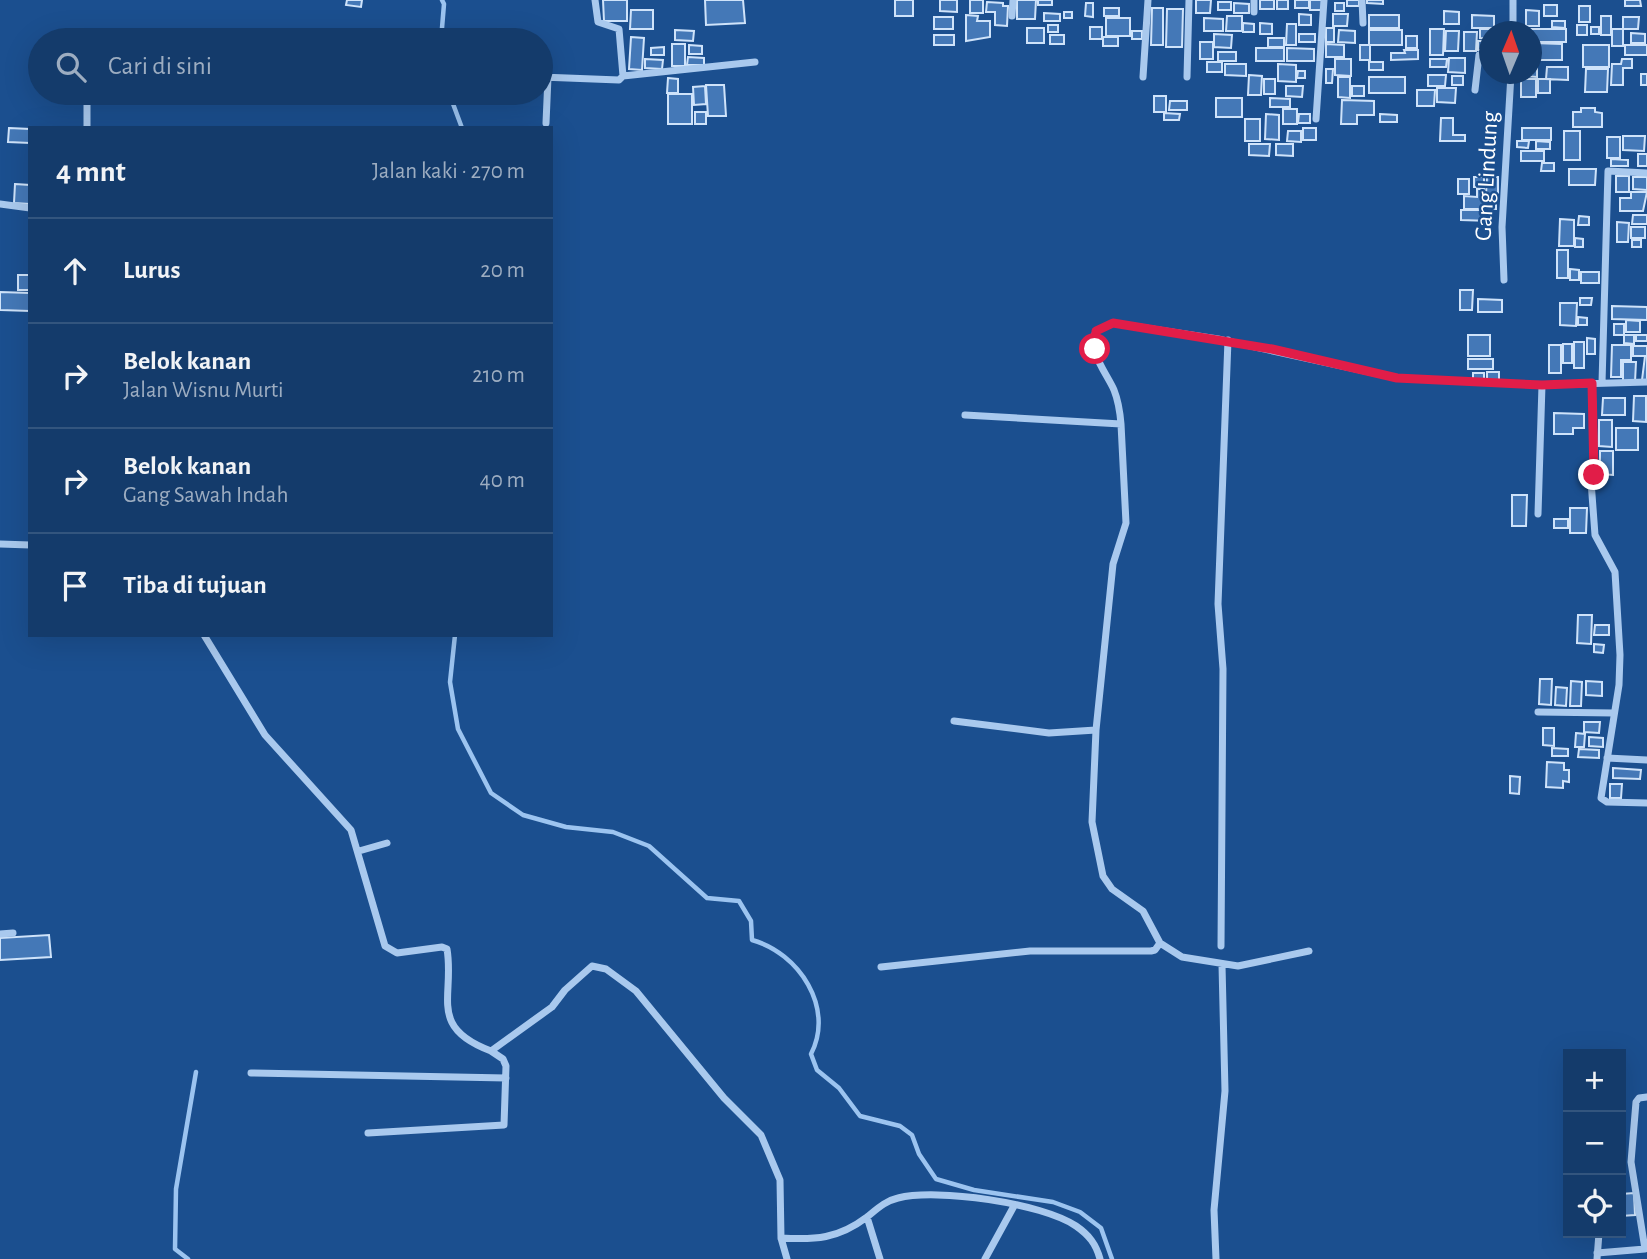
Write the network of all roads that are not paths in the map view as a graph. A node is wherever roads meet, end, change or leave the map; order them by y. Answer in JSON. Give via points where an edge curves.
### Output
{"nodes":[{"id":1,"x":595,"y":0,"type":"edge"},
{"id":2,"x":1013,"y":0,"type":"edge"},
{"id":3,"x":1147,"y":0,"type":"edge"},
{"id":4,"x":1189,"y":0,"type":"edge"},
{"id":5,"x":1254,"y":0,"type":"edge"},
{"id":6,"x":1324,"y":0,"type":"edge"},
{"id":7,"x":1362,"y":0,"type":"edge"},
{"id":8,"x":1513,"y":0,"type":"edge"},
{"id":9,"x":1254,"y":12,"type":"dead end"},
{"id":10,"x":1012,"y":16,"type":"dead end"},
{"id":11,"x":1513,"y":21,"type":"edge"},
{"id":12,"x":1363,"y":23,"type":"dead end"},
{"id":13,"x":1479,"y":55,"type":"edge"},
{"id":14,"x":755,"y":61,"type":"dead end"},
{"id":15,"x":623,"y":76,"type":"junction"},
{"id":16,"x":553,"y":77,"type":"edge"},
{"id":17,"x":1143,"y":77,"type":"dead end"},
{"id":18,"x":1187,"y":77,"type":"dead end"},
{"id":19,"x":1510,"y":84,"type":"edge"},
{"id":20,"x":1475,"y":90,"type":"dead end"},
{"id":21,"x":87,"y":105,"type":"edge"},
{"id":22,"x":545,"y":105,"type":"edge"},
{"id":23,"x":1316,"y":120,"type":"dead end"},
{"id":24,"x":546,"y":123,"type":"dead end"},
{"id":25,"x":87,"y":126,"type":"edge"},
{"id":26,"x":1647,"y":173,"type":"edge"},
{"id":27,"x":0,"y":204,"type":"edge"},
{"id":28,"x":28,"y":208,"type":"edge"},
{"id":29,"x":1504,"y":280,"type":"dead end"},
{"id":30,"x":1228,"y":340,"type":"junction"},
{"id":31,"x":1647,"y":382,"type":"edge"},
{"id":32,"x":1592,"y":383,"type":"junction"},
{"id":33,"x":1602,"y":383,"type":"junction"},
{"id":34,"x":1542,"y":385,"type":"junction"},
{"id":35,"x":965,"y":415,"type":"dead end"},
{"id":36,"x":1121,"y":424,"type":"junction"},
{"id":37,"x":1538,"y":514,"type":"dead end"},
{"id":38,"x":0,"y":544,"type":"edge"},
{"id":39,"x":28,"y":545,"type":"edge"},
{"id":40,"x":205,"y":637,"type":"edge"},
{"id":41,"x":1538,"y":712,"type":"dead end"},
{"id":42,"x":1614,"y":713,"type":"junction"},
{"id":43,"x":954,"y":720,"type":"dead end"},
{"id":44,"x":1096,"y":730,"type":"junction"},
{"id":45,"x":1606,"y":758,"type":"junction"},
{"id":46,"x":1647,"y":760,"type":"edge"},
{"id":47,"x":1647,"y":803,"type":"edge"},
{"id":48,"x":387,"y":843,"type":"dead end"},
{"id":49,"x":359,"y":851,"type":"junction"},
{"id":50,"x":13,"y":933,"type":"dead end"},
{"id":51,"x":0,"y":934,"type":"edge"},
{"id":52,"x":1160,"y":943,"type":"junction"},
{"id":53,"x":1222,"y":946,"type":"dead end"},
{"id":54,"x":1310,"y":951,"type":"dead end"},
{"id":55,"x":1222,"y":965,"type":"junction"},
{"id":56,"x":881,"y":967,"type":"dead end"},
{"id":57,"x":491,"y":1051,"type":"junction"},
{"id":58,"x":251,"y":1073,"type":"dead end"},
{"id":59,"x":506,"y":1078,"type":"junction"},
{"id":60,"x":1647,"y":1097,"type":"edge"},
{"id":61,"x":368,"y":1133,"type":"dead end"},
{"id":62,"x":1014,"y":1206,"type":"junction"},
{"id":63,"x":866,"y":1217,"type":"junction"},
{"id":64,"x":781,"y":1238,"type":"junction"},
{"id":65,"x":1599,"y":1238,"type":"edge"},
{"id":66,"x":1597,"y":1256,"type":"edge"},
{"id":67,"x":787,"y":1259,"type":"edge"},
{"id":68,"x":880,"y":1259,"type":"edge"},
{"id":69,"x":985,"y":1259,"type":"edge"},
{"id":70,"x":1100,"y":1259,"type":"edge"},
{"id":71,"x":1216,"y":1259,"type":"edge"}],
"edges":[{"from":1,"to":15,"type":"street","via":[[598,22],[619,29]]},
{"from":2,"to":10,"type":"street"},
{"from":3,"to":17,"type":"street"},
{"from":4,"to":18,"type":"street"},
{"from":5,"to":9,"type":"street"},
{"from":6,"to":23,"type":"street"},
{"from":7,"to":12,"type":"street"},
{"from":8,"to":11,"type":"street"},
{"from":13,"to":20,"type":"street"},
{"from":14,"to":15,"type":"street"},
{"from":15,"to":16,"type":"street","via":[[618,80]]},
{"from":19,"to":29,"type":"street","name":"Gang Lindung","via":[[1502,227]]},
{"from":21,"to":25,"type":"street"},
{"from":22,"to":24,"type":"street"},
{"from":26,"to":33,"type":"street","via":[[1608,171]]},
{"from":27,"to":28,"type":"street"},
{"from":30,"to":34,"type":"street","via":[[1383,376]]},
{"from":30,"to":36,"type":"street","via":[[1117,323],[1101,327],[1094,336],[1096,356],[1115,392]]},
{"from":30,"to":53,"type":"street","via":[[1218,604],[1223,669]]},
{"from":31,"to":33,"type":"street"},
{"from":32,"to":33,"type":"street"},
{"from":32,"to":34,"type":"street"},
{"from":32,"to":42,"type":"street","via":[[1595,535],[1615,572],[1620,655]]},
{"from":34,"to":37,"type":"street"},
{"from":35,"to":36,"type":"street"},
{"from":36,"to":44,"type":"street","via":[[1126,523],[1113,564]]},
{"from":38,"to":39,"type":"street"},
{"from":40,"to":49,"type":"street","via":[[265,735],[348,825]]},
{"from":41,"to":42,"type":"street"},
{"from":42,"to":45,"type":"street"},
{"from":43,"to":44,"type":"street","via":[[1049,733]]},
{"from":44,"to":52,"type":"street","via":[[1092,822],[1103,876],[1112,889],[1143,911]]},
{"from":45,"to":46,"type":"street"},
{"from":45,"to":47,"type":"street","via":[[1601,798]]},
{"from":48,"to":49,"type":"street"},
{"from":49,"to":57,"type":"street","via":[[385,946],[397,953],[447,950],[447,1012],[465,1038]]},
{"from":50,"to":51,"type":"street"},
{"from":52,"to":55,"type":"street","via":[[1182,957]]},
{"from":52,"to":56,"type":"street","via":[[1151,951],[1030,951]]},
{"from":54,"to":55,"type":"street","via":[[1238,966]]},
{"from":55,"to":71,"type":"street","via":[[1225,1091],[1214,1210]]},
{"from":57,"to":59,"type":"street","via":[[503,1059]]},
{"from":57,"to":64,"type":"street","via":[[552,1007],[592,966],[606,969],[636,991],[724,1098],[761,1135],[780,1180]]},
{"from":58,"to":59,"type":"street"},
{"from":59,"to":61,"type":"street","via":[[504,1125]]},
{"from":60,"to":66,"type":"street","via":[[1636,1102],[1631,1162],[1645,1249]]},
{"from":62,"to":63,"type":"street","via":[[937,1192],[887,1201]]},
{"from":62,"to":69,"type":"street"},
{"from":62,"to":70,"type":"street","via":[[1052,1214],[1074,1225],[1096,1244]]},
{"from":63,"to":64,"type":"street","via":[[825,1238]]},
{"from":63,"to":68,"type":"street"},
{"from":64,"to":67,"type":"street"},
{"from":65,"to":66,"type":"street"}]}
